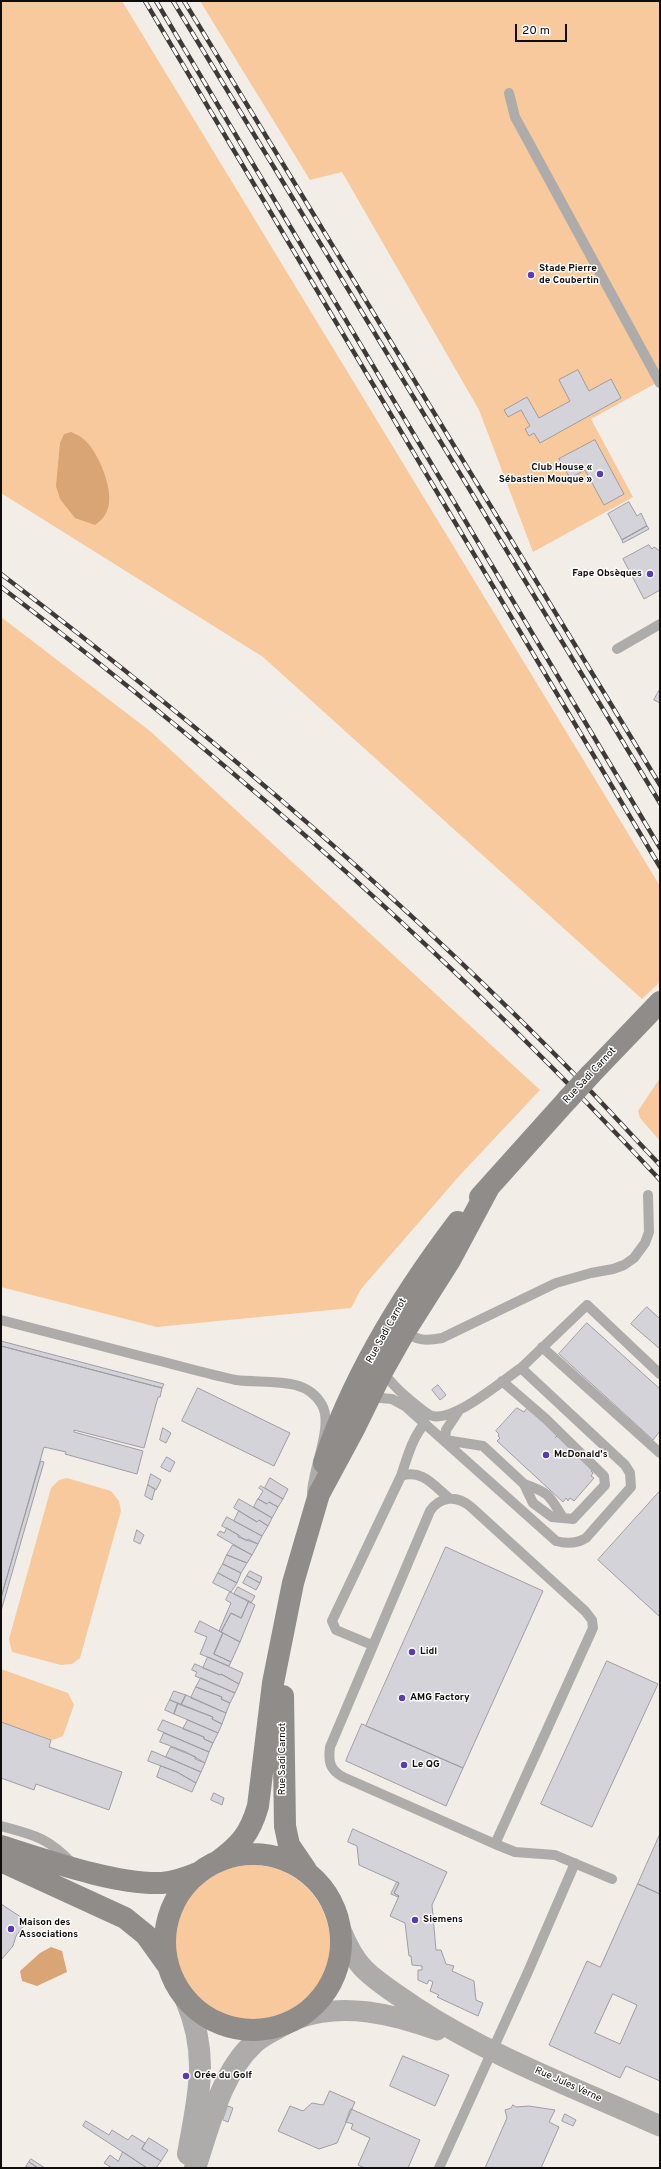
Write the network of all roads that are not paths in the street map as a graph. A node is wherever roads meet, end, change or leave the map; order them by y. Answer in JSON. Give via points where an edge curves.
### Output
{"nodes":[{"id":1,"x":509,"y":94,"type":"dead end"},
{"id":2,"x":660,"y":382,"type":"edge"},
{"id":3,"x":660,"y":624,"type":"edge"},
{"id":4,"x":617,"y":649,"type":"dead end"},
{"id":5,"x":660,"y":1002,"type":"edge"},
{"id":6,"x":489,"y":1187,"type":"junction"},
{"id":7,"x":648,"y":1195,"type":"dead end"},
{"id":8,"x":1,"y":1320,"type":"edge"},
{"id":9,"x":405,"y":1331,"type":"junction"},
{"id":10,"x":542,"y":1347,"type":"junction"},
{"id":11,"x":521,"y":1368,"type":"junction"},
{"id":12,"x":375,"y":1369,"type":"junction"},
{"id":13,"x":660,"y":1374,"type":"edge"},
{"id":14,"x":502,"y":1381,"type":"junction"},
{"id":15,"x":362,"y":1393,"type":"junction"},
{"id":16,"x":459,"y":1412,"type":"junction"},
{"id":17,"x":425,"y":1423,"type":"junction"},
{"id":18,"x":445,"y":1440,"type":"junction"},
{"id":19,"x":660,"y":1453,"type":"edge"},
{"id":20,"x":401,"y":1476,"type":"junction"},
{"id":21,"x":524,"y":1484,"type":"junction"},
{"id":22,"x":448,"y":1498,"type":"junction"},
{"id":23,"x":316,"y":1503,"type":"junction"},
{"id":24,"x":563,"y":1518,"type":"junction"},
{"id":25,"x":284,"y":1635,"type":"junction"},
{"id":26,"x":372,"y":1645,"type":"junction"},
{"id":27,"x":1,"y":1826,"type":"edge"},
{"id":28,"x":495,"y":1844,"type":"junction"},
{"id":29,"x":1,"y":1846,"type":"edge"},
{"id":30,"x":1,"y":1861,"type":"edge"},
{"id":31,"x":575,"y":1863,"type":"junction"},
{"id":32,"x":209,"y":1867,"type":"junction"},
{"id":33,"x":76,"y":1868,"type":"junction"},
{"id":34,"x":310,"y":1876,"type":"junction"},
{"id":35,"x":612,"y":1879,"type":"dead end"},
{"id":36,"x":340,"y":1928,"type":"junction"},
{"id":37,"x":168,"y":1967,"type":"junction"},
{"id":38,"x":186,"y":2000,"type":"junction"},
{"id":39,"x":291,"y":2021,"type":"junction"},
{"id":40,"x":484,"y":2047,"type":"junction"},
{"id":41,"x":660,"y":2126,"type":"edge"},
{"id":42,"x":186,"y":2168,"type":"edge"},
{"id":43,"x":194,"y":2168,"type":"edge"},
{"id":44,"x":439,"y":2168,"type":"edge"}],
"edges":[{"from":1,"to":2,"type":"lane","via":[[515,117]]},
{"from":3,"to":4,"type":"lane"},
{"from":5,"to":6,"type":"main road","name":"Rue Sadi Carnot","bridge":true},
{"from":6,"to":9,"type":"main road","name":"Rue Sadi Carnot","via":[[450,1260]]},
{"from":6,"to":12,"type":"main road","name":"Rue Sadi Carnot","via":[[461,1218],[399,1309]]},
{"from":7,"to":9,"type":"lane","via":[[649,1232],[640,1251],[624,1265],[556,1283],[442,1338],[414,1338]]},
{"from":8,"to":23,"type":"lane","via":[[224,1377],[302,1387],[313,1394],[326,1412],[314,1475]]},
{"from":9,"to":12,"type":"main road","name":"Rue Sadi Carnot"},
{"from":10,"to":11,"type":"lane"},
{"from":10,"to":13,"type":"lane","via":[[587,1305]]},
{"from":10,"to":19,"type":"lane"},
{"from":11,"to":14,"type":"lane"},
{"from":11,"to":18,"type":"lane","via":[[625,1465],[630,1473],[631,1487],[586,1538],[571,1543],[556,1541]]},
{"from":12,"to":15,"type":"main road","name":"Rue Sadi Carnot"},
{"from":12,"to":16,"type":"lane","via":[[430,1415],[441,1417]]},
{"from":14,"to":16,"type":"lane"},
{"from":14,"to":24,"type":"lane","via":[[546,1419],[604,1476],[606,1485],[577,1515],[573,1519]]},
{"from":15,"to":17,"type":"lane","via":[[398,1402]]},
{"from":15,"to":23,"type":"main road","name":"Rue Sadi Carnot","via":[[355,1427]]},
{"from":16,"to":18,"type":"lane","via":[[446,1430]]},
{"from":17,"to":18,"type":"lane"},
{"from":17,"to":20,"type":"lane","via":[[410,1448]]},
{"from":18,"to":21,"type":"lane","via":[[483,1446]]},
{"from":20,"to":22,"type":"lane","via":[[410,1473],[421,1475]]},
{"from":20,"to":26,"type":"lane","via":[[332,1621],[336,1630]]},
{"from":21,"to":24,"type":"lane","via":[[546,1492]]},
{"from":21,"to":24,"type":"lane","via":[[533,1503],[547,1515]]},
{"from":22,"to":26,"type":"lane","via":[[434,1505],[430,1512]]},
{"from":22,"to":28,"type":"lane","via":[[464,1501],[592,1620],[593,1628]]},
{"from":23,"to":25,"type":"main road","name":"Rue Sadi Carnot","via":[[293,1583]]},
{"from":25,"to":32,"type":"main road","name":"Rue Sadi Carnot","via":[[273,1683],[254,1822],[241,1842]]},
{"from":25,"to":34,"type":"main road","name":"Rue Sadi Carnot","via":[[285,1826],[294,1854]]},
{"from":26,"to":28,"type":"lane","via":[[330,1747],[329,1757],[334,1772]]},
{"from":27,"to":33,"type":"lane","via":[[44,1839],[56,1846]]},
{"from":28,"to":31,"type":"lane","via":[[515,1852],[555,1855]]},
{"from":29,"to":33,"type":"main road"},
{"from":30,"to":37,"type":"main road","via":[[125,1918],[146,1935]]},
{"from":31,"to":35,"type":"lane"},
{"from":31,"to":40,"type":"lane"},
{"from":32,"to":33,"type":"main road","via":[[172,1881],[150,1882],[122,1880]]},
{"from":32,"to":34,"type":"main road","via":[[243,1855],[261,1855],[287,1862]]},
{"from":32,"to":37,"type":"main road","name":"Rue Sadi Carnot","via":[[180,1893],[171,1910],[165,1938]]},
{"from":34,"to":36,"type":"main road","via":[[327,1896]]},
{"from":36,"to":39,"type":"main road","via":[[340,1954],[333,1979],[319,2001]]},
{"from":36,"to":40,"type":"street","name":"Rue Jules Verne","via":[[354,1956],[364,1969],[407,2001]]},
{"from":37,"to":38,"type":"main road"},
{"from":38,"to":39,"type":"main road","via":[[204,2016],[226,2026],[255,2030]]},
{"from":38,"to":42,"type":"street","via":[[198,2033],[201,2063]]},
{"from":39,"to":40,"type":"street","name":"Rue Jules Verne","via":[[329,2010],[370,2012],[402,2019]]},
{"from":39,"to":43,"type":"street","via":[[254,2043],[237,2065],[218,2103]]},
{"from":40,"to":41,"type":"street","name":"Rue Jules Verne"},
{"from":40,"to":44,"type":"lane"}]}
